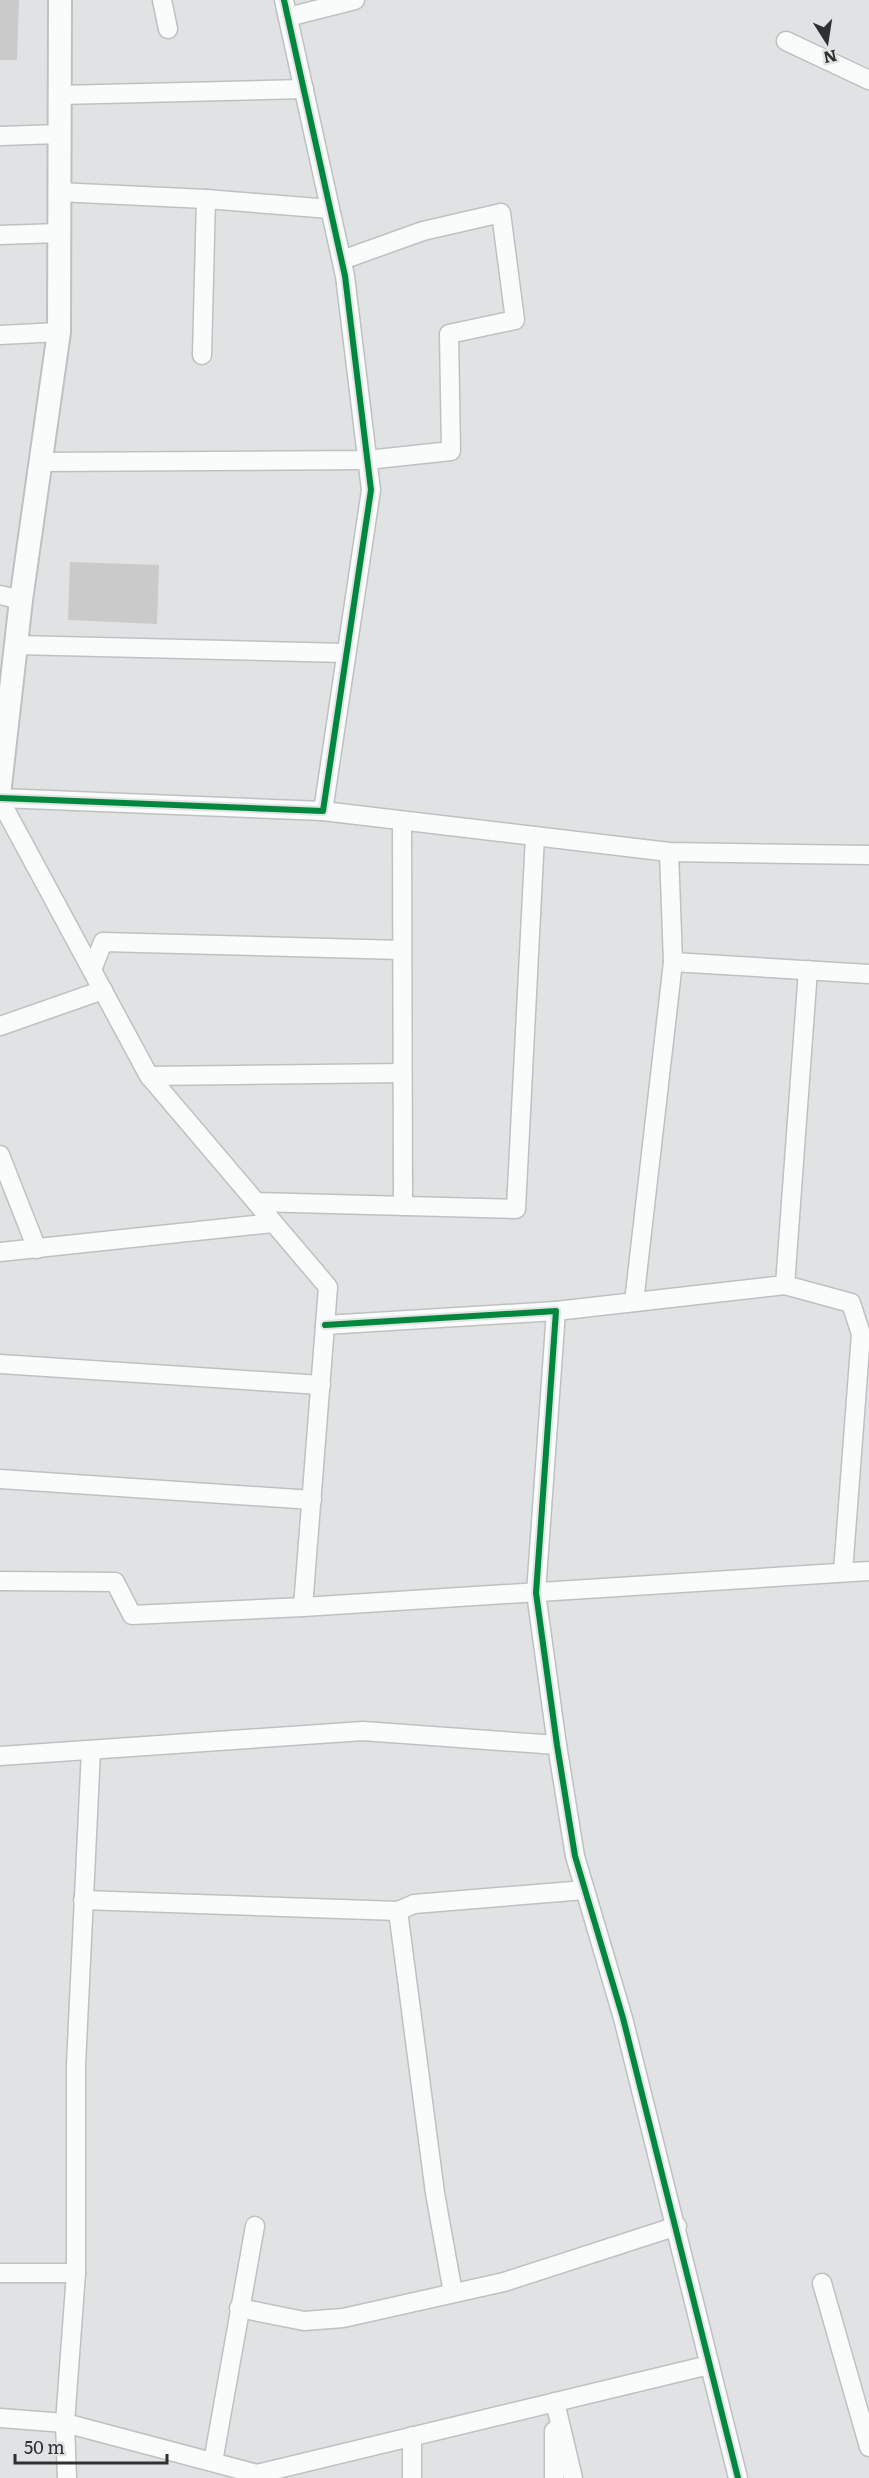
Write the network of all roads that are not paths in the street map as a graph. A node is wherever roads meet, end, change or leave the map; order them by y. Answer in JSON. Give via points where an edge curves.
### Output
{"nodes":[{"id":1,"x":60,"y":0,"type":"edge"},
{"id":2,"x":162,"y":0,"type":"edge"},
{"id":3,"x":355,"y":0,"type":"edge"},
{"id":4,"x":286,"y":8,"type":"edge"},
{"id":5,"x":168,"y":29,"type":"dead end"},
{"id":6,"x":786,"y":41,"type":"dead end"},
{"id":7,"x":869,"y":80,"type":"edge"},
{"id":8,"x":304,"y":88,"type":"junction"},
{"id":9,"x":60,"y":95,"type":"junction"},
{"id":10,"x":59,"y":134,"type":"junction"},
{"id":11,"x":0,"y":136,"type":"edge"},
{"id":12,"x":58,"y":192,"type":"junction"},
{"id":13,"x":206,"y":199,"type":"junction"},
{"id":14,"x":330,"y":209,"type":"junction"},
{"id":15,"x":59,"y":232,"type":"junction"},
{"id":16,"x":0,"y":235,"type":"edge"},
{"id":17,"x":342,"y":260,"type":"junction"},
{"id":18,"x":58,"y":332,"type":"junction"},
{"id":19,"x":0,"y":335,"type":"edge"},
{"id":20,"x":202,"y":355,"type":"dead end"},
{"id":21,"x":367,"y":460,"type":"junction"},
{"id":22,"x":41,"y":462,"type":"junction"},
{"id":23,"x":11,"y":598,"type":"edge"},
{"id":24,"x":16,"y":645,"type":"junction"},
{"id":25,"x":345,"y":652,"type":"junction"},
{"id":26,"x":0,"y":786,"type":"edge"},
{"id":27,"x":0,"y":799,"type":"edge"},
{"id":28,"x":323,"y":811,"type":"junction"},
{"id":29,"x":402,"y":821,"type":"junction"},
{"id":30,"x":535,"y":836,"type":"junction"},
{"id":31,"x":669,"y":852,"type":"junction"},
{"id":32,"x":869,"y":855,"type":"edge"},
{"id":33,"x":402,"y":950,"type":"junction"},
{"id":34,"x":673,"y":962,"type":"junction"},
{"id":35,"x":92,"y":970,"type":"junction"},
{"id":36,"x":808,"y":970,"type":"junction"},
{"id":37,"x":869,"y":974,"type":"edge"},
{"id":38,"x":103,"y":990,"type":"junction"},
{"id":39,"x":0,"y":1026,"type":"edge"},
{"id":40,"x":402,"y":1073,"type":"junction"},
{"id":41,"x":149,"y":1076,"type":"junction"},
{"id":42,"x":0,"y":1155,"type":"edge"},
{"id":43,"x":256,"y":1202,"type":"junction"},
{"id":44,"x":403,"y":1206,"type":"junction"},
{"id":45,"x":273,"y":1222,"type":"junction"},
{"id":46,"x":37,"y":1249,"type":"junction"},
{"id":47,"x":0,"y":1252,"type":"edge"},
{"id":48,"x":785,"y":1285,"type":"junction"},
{"id":49,"x":634,"y":1302,"type":"junction"},
{"id":50,"x":556,"y":1311,"type":"junction"},
{"id":51,"x":325,"y":1325,"type":"junction"},
{"id":52,"x":0,"y":1364,"type":"edge"},
{"id":53,"x":321,"y":1385,"type":"junction"},
{"id":54,"x":0,"y":1479,"type":"edge"},
{"id":55,"x":312,"y":1500,"type":"junction"},
{"id":56,"x":869,"y":1571,"type":"edge"},
{"id":57,"x":843,"y":1572,"type":"junction"},
{"id":58,"x":0,"y":1581,"type":"edge"},
{"id":59,"x":536,"y":1593,"type":"junction"},
{"id":60,"x":303,"y":1607,"type":"junction"},
{"id":61,"x":557,"y":1744,"type":"junction"},
{"id":62,"x":91,"y":1750,"type":"junction"},
{"id":63,"x":0,"y":1756,"type":"edge"},
{"id":64,"x":585,"y":1890,"type":"junction"},
{"id":65,"x":83,"y":1900,"type":"junction"},
{"id":66,"x":398,"y":1911,"type":"junction"},
{"id":67,"x":255,"y":2226,"type":"dead end"},
{"id":68,"x":677,"y":2226,"type":"junction"},
{"id":69,"x":0,"y":2272,"type":"edge"},
{"id":70,"x":76,"y":2273,"type":"junction"},
{"id":71,"x":822,"y":2283,"type":"dead end"},
{"id":72,"x":453,"y":2293,"type":"junction"},
{"id":73,"x":239,"y":2308,"type":"junction"},
{"id":74,"x":709,"y":2365,"type":"junction"},
{"id":75,"x":555,"y":2402,"type":"junction"},
{"id":76,"x":0,"y":2418,"type":"edge"},
{"id":77,"x":64,"y":2423,"type":"junction"},
{"id":78,"x":412,"y":2436,"type":"junction"},
{"id":79,"x":869,"y":2447,"type":"edge"},
{"id":80,"x":213,"y":2462,"type":"junction"},
{"id":81,"x":257,"y":2476,"type":"edge"},
{"id":82,"x":67,"y":2478,"type":"edge"},
{"id":83,"x":412,"y":2478,"type":"edge"},
{"id":84,"x":554,"y":2478,"type":"edge"},
{"id":85,"x":573,"y":2478,"type":"edge"},
{"id":86,"x":738,"y":2478,"type":"edge"}],
"edges":[{"from":1,"to":9,"type":"street"},
{"from":2,"to":5,"type":"street"},
{"from":3,"to":4,"type":"street"},
{"from":4,"to":8,"type":"street"},
{"from":6,"to":7,"type":"street"},
{"from":8,"to":9,"type":"street"},
{"from":8,"to":14,"type":"street"},
{"from":9,"to":10,"type":"street"},
{"from":10,"to":11,"type":"street"},
{"from":10,"to":12,"type":"street"},
{"from":12,"to":13,"type":"street"},
{"from":12,"to":15,"type":"street"},
{"from":13,"to":14,"type":"street"},
{"from":13,"to":20,"type":"street"},
{"from":14,"to":17,"type":"street"},
{"from":15,"to":16,"type":"street"},
{"from":15,"to":18,"type":"street"},
{"from":17,"to":21,"type":"street"},
{"from":17,"to":21,"type":"street","via":[[423,231],[501,213],[516,320],[449,334],[450,451]]},
{"from":18,"to":19,"type":"street"},
{"from":18,"to":22,"type":"street"},
{"from":21,"to":22,"type":"street"},
{"from":21,"to":25,"type":"street","via":[[370,490]]},
{"from":22,"to":23,"type":"street"},
{"from":23,"to":24,"type":"street"},
{"from":24,"to":25,"type":"street"},
{"from":24,"to":26,"type":"street"},
{"from":25,"to":28,"type":"street"},
{"from":27,"to":28,"type":"street"},
{"from":27,"to":35,"type":"street"},
{"from":28,"to":29,"type":"street"},
{"from":29,"to":30,"type":"street"},
{"from":29,"to":33,"type":"street"},
{"from":30,"to":31,"type":"street"},
{"from":30,"to":44,"type":"street","via":[[516,1209]]},
{"from":31,"to":32,"type":"street"},
{"from":31,"to":34,"type":"street"},
{"from":33,"to":35,"type":"street","via":[[103,942]]},
{"from":33,"to":40,"type":"street"},
{"from":34,"to":36,"type":"street"},
{"from":34,"to":49,"type":"street"},
{"from":35,"to":38,"type":"street"},
{"from":36,"to":37,"type":"street"},
{"from":36,"to":48,"type":"street"},
{"from":38,"to":39,"type":"street"},
{"from":38,"to":41,"type":"street"},
{"from":40,"to":41,"type":"street"},
{"from":40,"to":44,"type":"street"},
{"from":41,"to":43,"type":"street"},
{"from":42,"to":46,"type":"street"},
{"from":43,"to":44,"type":"street"},
{"from":43,"to":45,"type":"street"},
{"from":45,"to":46,"type":"street"},
{"from":45,"to":51,"type":"street","via":[[328,1287]]},
{"from":46,"to":47,"type":"street"},
{"from":48,"to":49,"type":"street"},
{"from":48,"to":57,"type":"street","via":[[851,1303],[861,1334]]},
{"from":49,"to":50,"type":"street"},
{"from":50,"to":51,"type":"street"},
{"from":50,"to":59,"type":"street"},
{"from":51,"to":53,"type":"street"},
{"from":52,"to":53,"type":"street"},
{"from":53,"to":55,"type":"street"},
{"from":54,"to":55,"type":"street"},
{"from":55,"to":60,"type":"street"},
{"from":56,"to":57,"type":"street"},
{"from":57,"to":59,"type":"street"},
{"from":58,"to":60,"type":"street","via":[[114,1582],[132,1615]]},
{"from":59,"to":60,"type":"street"},
{"from":59,"to":61,"type":"street"},
{"from":61,"to":62,"type":"street","via":[[363,1731]]},
{"from":61,"to":64,"type":"street","via":[[575,1856]]},
{"from":62,"to":63,"type":"street"},
{"from":62,"to":65,"type":"street"},
{"from":64,"to":66,"type":"street","via":[[414,1904]]},
{"from":64,"to":68,"type":"street"},
{"from":65,"to":66,"type":"street"},
{"from":65,"to":70,"type":"street","via":[[76,2065]]},
{"from":66,"to":72,"type":"street","via":[[435,2193]]},
{"from":67,"to":73,"type":"street"},
{"from":68,"to":72,"type":"street","via":[[504,2282]]},
{"from":68,"to":74,"type":"street"},
{"from":69,"to":70,"type":"street"},
{"from":70,"to":77,"type":"street"},
{"from":71,"to":79,"type":"street"},
{"from":72,"to":73,"type":"street","via":[[344,2318],[304,2321]]},
{"from":73,"to":80,"type":"street"},
{"from":74,"to":75,"type":"street"},
{"from":74,"to":86,"type":"street"},
{"from":75,"to":78,"type":"street"},
{"from":75,"to":84,"type":"street"},
{"from":75,"to":85,"type":"street"},
{"from":76,"to":77,"type":"street"},
{"from":77,"to":80,"type":"street"},
{"from":77,"to":82,"type":"street"},
{"from":78,"to":81,"type":"street"},
{"from":78,"to":83,"type":"street"},
{"from":80,"to":81,"type":"street"}]}
